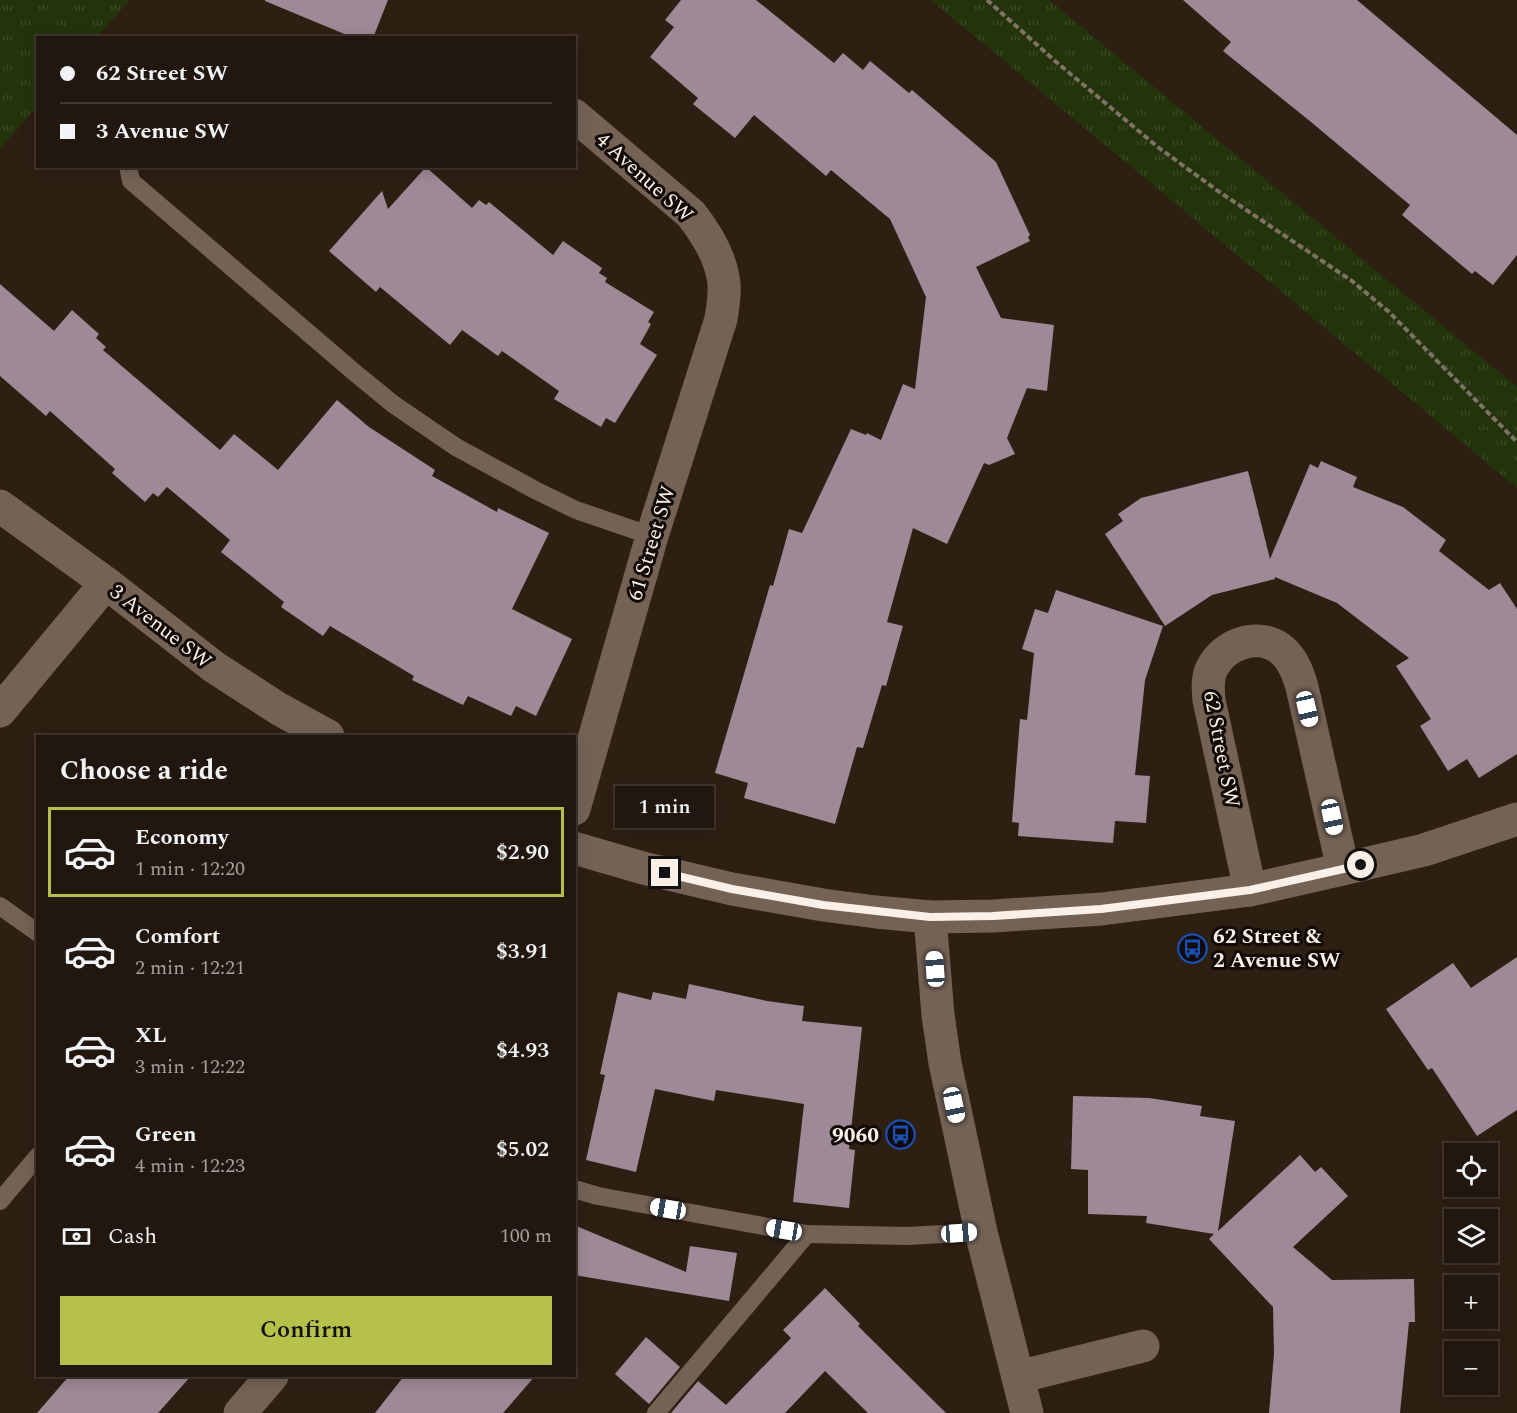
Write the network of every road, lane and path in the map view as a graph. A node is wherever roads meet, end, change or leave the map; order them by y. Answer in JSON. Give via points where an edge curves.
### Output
{"nodes":[{"id":1,"x":987,"y":0,"type":"edge"},
{"id":2,"x":576,"y":117,"type":"edge"},
{"id":3,"x":128,"y":168,"type":"edge"},
{"id":4,"x":723,"y":276,"type":"joint"},
{"id":5,"x":1517,"y":442,"type":"edge"},
{"id":6,"x":0,"y":506,"type":"edge"},
{"id":7,"x":652,"y":536,"type":"junction"},
{"id":8,"x":106,"y":583,"type":"junction"},
{"id":9,"x":0,"y":711,"type":"edge"},
{"id":10,"x":326,"y":735,"type":"edge"},
{"id":11,"x":576,"y":802,"type":"edge"},
{"id":12,"x":1517,"y":819,"type":"edge"},
{"id":13,"x":576,"y":849,"type":"edge"},
{"id":14,"x":1343,"y":869,"type":"junction"},
{"id":15,"x":1250,"y":890,"type":"junction"},
{"id":16,"x":0,"y":906,"type":"edge"},
{"id":17,"x":930,"y":917,"type":"junction"},
{"id":18,"x":36,"y":932,"type":"edge"},
{"id":19,"x":36,"y":1158,"type":"edge"},
{"id":20,"x":576,"y":1189,"type":"edge"},
{"id":21,"x":0,"y":1201,"type":"edge"},
{"id":22,"x":981,"y":1232,"type":"junction"},
{"id":23,"x":807,"y":1234,"type":"junction"},
{"id":24,"x":1143,"y":1346,"type":"dead end"},
{"id":25,"x":271,"y":1377,"type":"edge"},
{"id":26,"x":1018,"y":1377,"type":"junction"},
{"id":27,"x":240,"y":1413,"type":"edge"},
{"id":28,"x":656,"y":1413,"type":"edge"},
{"id":29,"x":1028,"y":1413,"type":"edge"}],
"edges":[{"from":1,"to":5,"type":"path","via":[[1160,148],[1352,281],[1418,340]]},
{"from":2,"to":4,"type":"street","name":"4 Avenue SW","via":[[690,214],[703,230]]},
{"from":3,"to":7,"type":"lane","via":[[131,181],[393,404],[456,447],[535,490],[576,510]]},
{"from":4,"to":7,"type":"street","name":"61 Street SW","via":[[721,319]]},
{"from":6,"to":8,"type":"street","name":"3 Avenue SW"},
{"from":7,"to":11,"type":"street","name":"61 Street SW"},
{"from":8,"to":9,"type":"street"},
{"from":8,"to":10,"type":"street","name":"3 Avenue SW","via":[[214,667]]},
{"from":12,"to":14,"type":"street","via":[[1424,850]]},
{"from":13,"to":17,"type":"street","via":[[732,889],[823,905]]},
{"from":14,"to":15,"type":"street"},
{"from":14,"to":15,"type":"street","name":"62 Street SW","via":[[1295,667],[1270,643],[1236,644],[1223,653],[1212,669],[1208,690]]},
{"from":15,"to":17,"type":"street","via":[[1101,909]]},
{"from":16,"to":18,"type":"lane"},
{"from":17,"to":22,"type":"street","via":[[945,1063]]},
{"from":19,"to":21,"type":"lane"},
{"from":20,"to":23,"type":"lane"},
{"from":22,"to":23,"type":"lane","via":[[906,1236]]},
{"from":22,"to":26,"type":"street"},
{"from":23,"to":28,"type":"lane"},
{"from":24,"to":26,"type":"street"},
{"from":25,"to":27,"type":"street"},
{"from":26,"to":29,"type":"street"}]}
